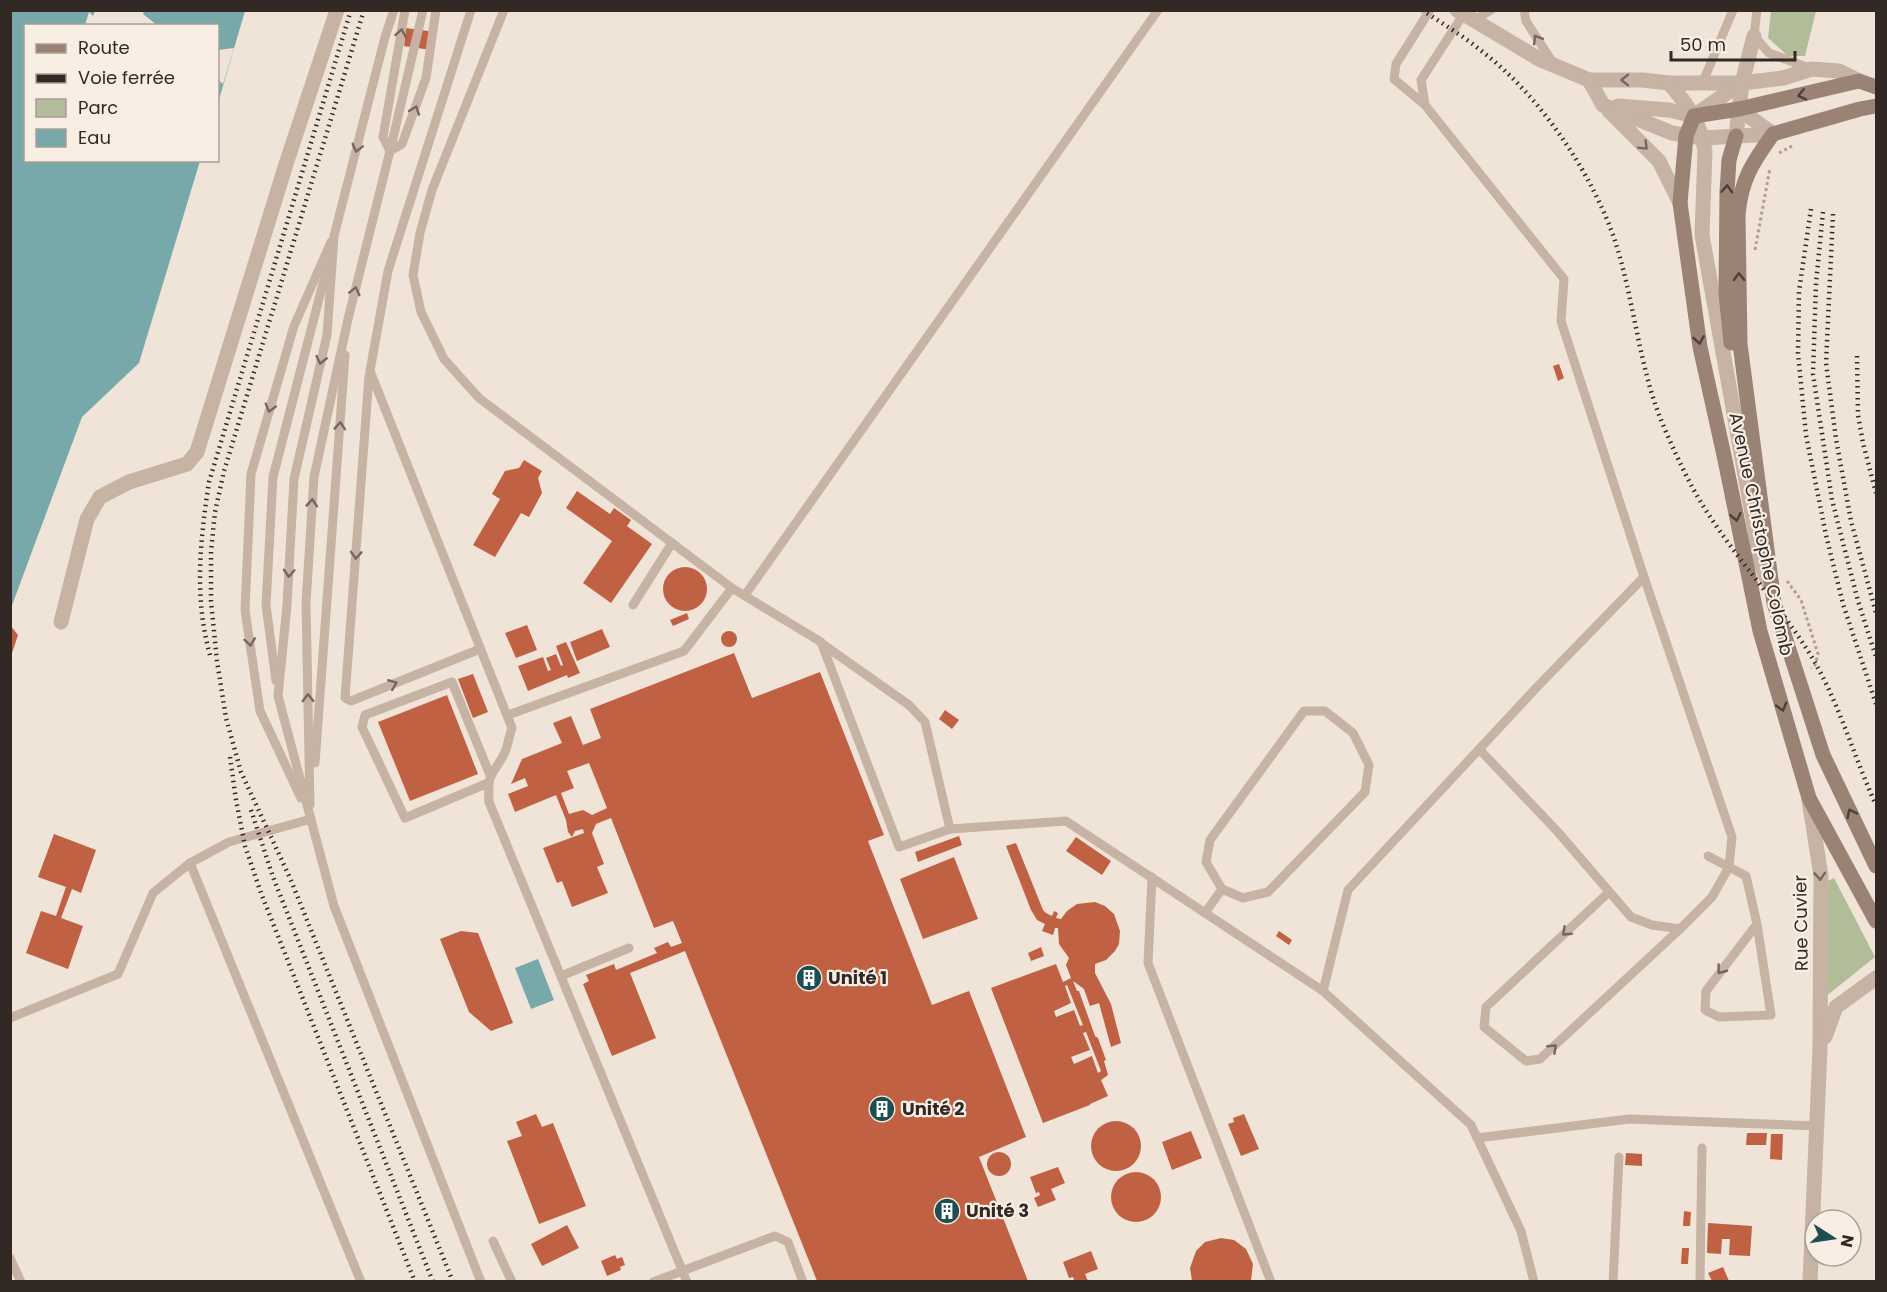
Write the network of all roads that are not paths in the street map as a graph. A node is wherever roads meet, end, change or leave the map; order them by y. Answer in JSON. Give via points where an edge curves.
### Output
{"nodes":[{"id":1,"x":337,"y":10,"type":"edge"},
{"id":2,"x":394,"y":10,"type":"edge"},
{"id":3,"x":405,"y":10,"type":"edge"},
{"id":4,"x":423,"y":10,"type":"edge"},
{"id":5,"x":436,"y":10,"type":"edge"},
{"id":6,"x":471,"y":10,"type":"edge"},
{"id":7,"x":504,"y":10,"type":"edge"},
{"id":8,"x":1158,"y":10,"type":"edge"},
{"id":9,"x":1430,"y":10,"type":"edge"},
{"id":10,"x":1491,"y":10,"type":"edge"},
{"id":11,"x":1524,"y":10,"type":"edge"},
{"id":12,"x":1733,"y":10,"type":"edge"},
{"id":13,"x":1757,"y":10,"type":"edge"},
{"id":14,"x":1464,"y":16,"type":"edge"},
{"id":15,"x":1754,"y":36,"type":"junction"},
{"id":16,"x":1554,"y":65,"type":"junction"},
{"id":17,"x":1812,"y":69,"type":"junction"},
{"id":18,"x":1589,"y":80,"type":"junction"},
{"id":19,"x":1859,"y":81,"type":"junction"},
{"id":20,"x":1669,"y":83,"type":"junction"},
{"id":21,"x":1742,"y":83,"type":"junction"},
{"id":22,"x":1702,"y":84,"type":"junction"},
{"id":23,"x":1876,"y":87,"type":"edge"},
{"id":24,"x":1425,"y":105,"type":"junction"},
{"id":25,"x":1603,"y":105,"type":"junction"},
{"id":26,"x":1876,"y":106,"type":"edge"},
{"id":27,"x":1739,"y":109,"type":"junction"},
{"id":28,"x":1694,"y":116,"type":"junction"},
{"id":29,"x":1773,"y":134,"type":"junction"},
{"id":30,"x":1686,"y":136,"type":"junction"},
{"id":31,"x":1736,"y":136,"type":"junction"},
{"id":32,"x":1703,"y":138,"type":"junction"},
{"id":33,"x":390,"y":151,"type":"junction"},
{"id":34,"x":1680,"y":202,"type":"junction"},
{"id":35,"x":334,"y":236,"type":"junction"},
{"id":36,"x":348,"y":319,"type":"junction"},
{"id":37,"x":370,"y":371,"type":"junction"},
{"id":38,"x":1766,"y":538,"type":"junction"},
{"id":39,"x":672,"y":543,"type":"junction"},
{"id":40,"x":1644,"y":577,"type":"junction"},
{"id":41,"x":732,"y":588,"type":"junction"},
{"id":42,"x":1773,"y":594,"type":"junction"},
{"id":43,"x":744,"y":596,"type":"junction"},
{"id":44,"x":633,"y":605,"type":"dead end"},
{"id":45,"x":61,"y":622,"type":"dead end"},
{"id":46,"x":821,"y":642,"type":"junction"},
{"id":47,"x":480,"y":649,"type":"junction"},
{"id":48,"x":278,"y":696,"type":"junction"},
{"id":49,"x":508,"y":715,"type":"junction"},
{"id":50,"x":1479,"y":749,"type":"junction"},
{"id":51,"x":489,"y":779,"type":"junction"},
{"id":52,"x":1809,"y":798,"type":"junction"},
{"id":53,"x":311,"y":819,"type":"junction"},
{"id":54,"x":950,"y":829,"type":"junction"},
{"id":55,"x":1708,"y":856,"type":"dead end"},
{"id":56,"x":190,"y":863,"type":"junction"},
{"id":57,"x":1876,"y":866,"type":"edge"},
{"id":58,"x":1729,"y":867,"type":"junction"},
{"id":59,"x":1152,"y":878,"type":"junction"},
{"id":60,"x":1222,"y":889,"type":"junction"},
{"id":61,"x":1609,"y":892,"type":"junction"},
{"id":62,"x":1205,"y":913,"type":"junction"},
{"id":63,"x":1876,"y":921,"type":"edge"},
{"id":64,"x":1757,"y":924,"type":"junction"},
{"id":65,"x":1680,"y":929,"type":"junction"},
{"id":66,"x":629,"y":948,"type":"dead end"},
{"id":67,"x":561,"y":976,"type":"junction"},
{"id":68,"x":1876,"y":978,"type":"edge"},
{"id":69,"x":1323,"y":991,"type":"junction"},
{"id":70,"x":10,"y":1018,"type":"edge"},
{"id":71,"x":1820,"y":1048,"type":"junction"},
{"id":72,"x":1817,"y":1126,"type":"junction"},
{"id":73,"x":1477,"y":1138,"type":"junction"},
{"id":74,"x":1702,"y":1148,"type":"dead end"},
{"id":75,"x":1619,"y":1157,"type":"dead end"},
{"id":76,"x":493,"y":1241,"type":"dead end"},
{"id":77,"x":10,"y":1258,"type":"edge"},
{"id":78,"x":682,"y":1270,"type":"junction"},
{"id":79,"x":21,"y":1281,"type":"edge"},
{"id":80,"x":361,"y":1281,"type":"edge"},
{"id":81,"x":481,"y":1281,"type":"edge"},
{"id":82,"x":512,"y":1281,"type":"edge"},
{"id":83,"x":653,"y":1281,"type":"edge"},
{"id":84,"x":687,"y":1281,"type":"edge"},
{"id":85,"x":803,"y":1281,"type":"edge"},
{"id":86,"x":1271,"y":1281,"type":"edge"},
{"id":87,"x":1534,"y":1281,"type":"edge"},
{"id":88,"x":1613,"y":1281,"type":"edge"},
{"id":89,"x":1700,"y":1281,"type":"edge"},
{"id":90,"x":1810,"y":1281,"type":"edge"}],
"edges":[{"from":1,"to":45,"type":"street","via":[[197,452],[187,464],[129,482],[100,497],[87,519]]},
{"from":2,"to":35,"type":"lane","one_way":true},
{"from":33,"to":3,"type":"lane","one_way":true,"via":[[383,137]]},
{"from":4,"to":33,"type":"lane"},
{"from":33,"to":5,"type":"lane","one_way":true,"via":[[402,144],[426,78]]},
{"from":6,"to":37,"type":"lane","via":[[388,271]]},
{"from":7,"to":39,"type":"lane","via":[[432,190],[420,233],[413,274],[421,312],[444,359],[479,398]]},
{"from":8,"to":43,"type":"lane"},
{"from":9,"to":24,"type":"lane","via":[[1396,64],[1394,79]]},
{"from":10,"to":14,"type":"lane"},
{"from":16,"to":11,"type":"lane","one_way":true,"via":[[1526,21]]},
{"from":12,"to":22,"type":"lane"},
{"from":13,"to":15,"type":"lane"},
{"from":14,"to":16,"type":"street"},
{"from":14,"to":24,"type":"lane","via":[[1421,80]]},
{"from":15,"to":17,"type":"lane","via":[[1769,53]]},
{"from":15,"to":21,"type":"street"},
{"from":16,"to":18,"type":"street"},
{"from":17,"to":19,"type":"street","via":[[1839,71]]},
{"from":17,"to":21,"type":"street","via":[[1783,78]]},
{"from":20,"to":18,"type":"street","one_way":true},
{"from":18,"to":25,"type":"street"},
{"from":19,"to":23,"type":"main road"},
{"from":19,"to":27,"type":"main road","one_way":true},
{"from":20,"to":22,"type":"street"},
{"from":20,"to":28,"type":"street"},
{"from":21,"to":22,"type":"street"},
{"from":21,"to":27,"type":"street"},
{"from":21,"to":28,"type":"street"},
{"from":22,"to":28,"type":"street"},
{"from":24,"to":40,"type":"lane","via":[[1564,279],[1561,321]]},
{"from":25,"to":28,"type":"street"},
{"from":25,"to":30,"type":"street"},
{"from":25,"to":34,"type":"street","one_way":true,"via":[[1659,161]]},
{"from":26,"to":29,"type":"main road"},
{"from":27,"to":28,"type":"main road"},
{"from":27,"to":29,"type":"street"},
{"from":27,"to":31,"type":"street"},
{"from":28,"to":30,"type":"main road","name":"Avenue Christophe Colomb"},
{"from":28,"to":32,"type":"street"},
{"from":29,"to":31,"type":"street"},
{"from":38,"to":29,"type":"main road","one_way":true,"via":[[1740,344],[1738,215],[1746,175]]},
{"from":30,"to":32,"type":"street"},
{"from":30,"to":34,"type":"main road","name":"Avenue Christophe Colomb"},
{"from":31,"to":32,"type":"street"},
{"from":38,"to":31,"type":"main road","one_way":true,"via":[[1755,497],[1726,293],[1729,160]]},
{"from":32,"to":42,"type":"street","via":[[1702,235],[1761,564]]},
{"from":36,"to":33,"type":"lane","one_way":true},
{"from":34,"to":52,"type":"main road","name":"Avenue Christophe Colomb","one_way":true,"via":[[1700,347],[1760,631]]},
{"from":35,"to":48,"type":"lane","one_way":true,"via":[[327,335],[294,479]]},
{"from":35,"to":48,"type":"lane","via":[[273,477],[266,605]]},
{"from":35,"to":53,"type":"lane","one_way":true,"via":[[294,326],[251,474],[247,553],[245,610],[260,711]]},
{"from":53,"to":36,"type":"lane","one_way":true},
{"from":53,"to":36,"type":"lane","one_way":true,"via":[[306,603],[314,477]]},
{"from":37,"to":47,"type":"lane"},
{"from":37,"to":47,"type":"lane","one_way":true,"via":[[345,698],[351,701]]},
{"from":38,"to":42,"type":"main road"},
{"from":39,"to":41,"type":"lane"},
{"from":39,"to":44,"type":"lane"},
{"from":40,"to":50,"type":"lane"},
{"from":40,"to":58,"type":"lane","via":[[1732,837]]},
{"from":41,"to":43,"type":"lane"},
{"from":41,"to":49,"type":"lane","via":[[684,651]]},
{"from":57,"to":42,"type":"main road","one_way":true,"via":[[1823,755]]},
{"from":43,"to":46,"type":"lane"},
{"from":46,"to":54,"type":"lane","via":[[909,705],[925,722]]},
{"from":46,"to":54,"type":"lane","via":[[899,847]]},
{"from":47,"to":49,"type":"lane"},
{"from":48,"to":53,"type":"lane"},
{"from":49,"to":51,"type":"lane","via":[[512,728],[505,752]]},
{"from":50,"to":61,"type":"lane"},
{"from":50,"to":69,"type":"lane","via":[[1348,890]]},
{"from":51,"to":51,"type":"lane","via":[[452,682],[365,715],[362,727],[405,819]]},
{"from":51,"to":67,"type":"lane","via":[[489,802]]},
{"from":52,"to":63,"type":"main road","name":"Avenue Christophe Colomb"},
{"from":52,"to":71,"type":"street","name":"Rue Cuvier","one_way":true,"via":[[1821,876]]},
{"from":53,"to":56,"type":"lane","via":[[229,842]]},
{"from":53,"to":81,"type":"lane","via":[[334,906]]},
{"from":54,"to":59,"type":"lane","via":[[1066,821]]},
{"from":55,"to":58,"type":"lane"},
{"from":56,"to":70,"type":"lane","via":[[153,893],[118,974]]},
{"from":56,"to":80,"type":"lane"},
{"from":58,"to":64,"type":"lane","via":[[1746,876]]},
{"from":58,"to":65,"type":"lane","via":[[1712,897]]},
{"from":59,"to":62,"type":"lane"},
{"from":59,"to":86,"type":"lane","via":[[1148,963]]},
{"from":60,"to":60,"type":"lane","via":[[1243,898],[1268,892],[1365,792],[1370,765],[1353,733],[1325,711],[1304,711],[1210,840],[1206,862]]},
{"from":60,"to":62,"type":"lane"},
{"from":61,"to":65,"type":"lane","via":[[1631,917]]},
{"from":61,"to":65,"type":"lane","one_way":true,"via":[[1486,1007],[1484,1027],[1526,1061],[1540,1059]]},
{"from":62,"to":69,"type":"lane"},
{"from":64,"to":64,"type":"lane","one_way":true,"via":[[1706,991],[1705,1010],[1719,1017],[1771,1015]]},
{"from":66,"to":67,"type":"lane"},
{"from":67,"to":78,"type":"lane"},
{"from":68,"to":71,"type":"street","name":"Rue Cuvier","via":[[1836,1007]]},
{"from":69,"to":73,"type":"lane","via":[[1471,1125]]},
{"from":71,"to":72,"type":"street","name":"Rue Cuvier"},
{"from":72,"to":73,"type":"lane","via":[[1629,1119]]},
{"from":72,"to":90,"type":"street","name":"Rue Cuvier"},
{"from":73,"to":87,"type":"lane","via":[[1521,1231]]},
{"from":74,"to":89,"type":"lane"},
{"from":75,"to":88,"type":"lane"},
{"from":76,"to":82,"type":"lane"},
{"from":77,"to":79,"type":"lane"},
{"from":78,"to":83,"type":"lane"},
{"from":78,"to":84,"type":"lane"},
{"from":78,"to":85,"type":"lane","via":[[775,1236],[788,1242]]}]}
